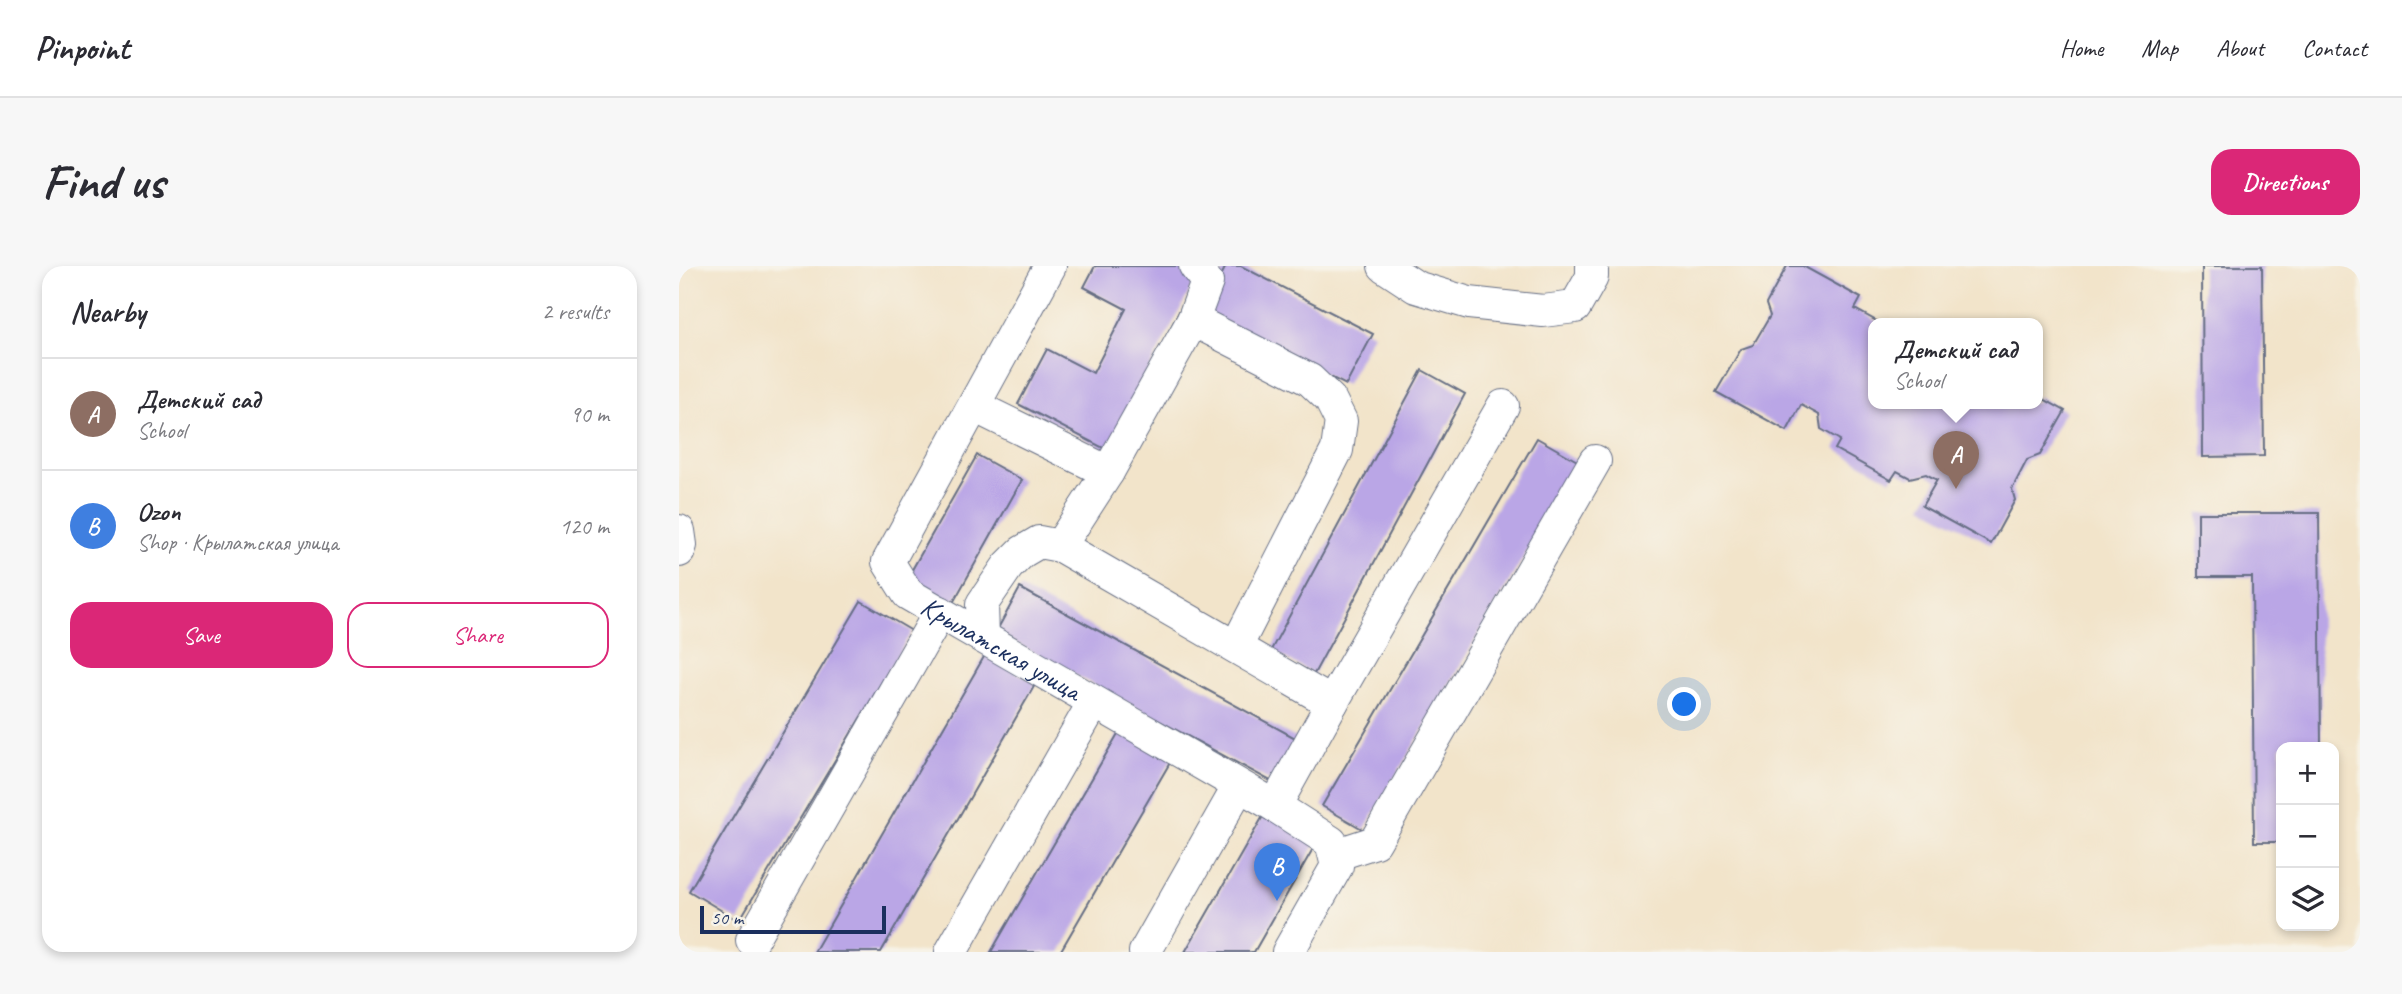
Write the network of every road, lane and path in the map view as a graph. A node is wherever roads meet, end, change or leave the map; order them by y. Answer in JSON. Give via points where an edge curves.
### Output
{"nodes":[{"id":1,"x":1050,"y":266,"type":"edge"},
{"id":2,"x":1195,"y":266,"type":"edge"},
{"id":3,"x":1384,"y":266,"type":"edge"},
{"id":4,"x":1592,"y":266,"type":"edge"},
{"id":5,"x":1193,"y":320,"type":"junction"},
{"id":6,"x":974,"y":406,"type":"junction"},
{"id":7,"x":1503,"y":406,"type":"dead end"},
{"id":8,"x":1595,"y":461,"type":"dead end"},
{"id":9,"x":1108,"y":472,"type":"junction"},
{"id":10,"x":679,"y":531,"type":"edge"},
{"id":11,"x":1061,"y":546,"type":"junction"},
{"id":12,"x":679,"y":551,"type":"edge"},
{"id":13,"x":940,"y":612,"type":"junction"},
{"id":14,"x":983,"y":637,"type":"junction"},
{"id":15,"x":1236,"y":647,"type":"junction"},
{"id":16,"x":1094,"y":702,"type":"junction"},
{"id":17,"x":1332,"y":703,"type":"junction"},
{"id":18,"x":1239,"y":786,"type":"junction"},
{"id":19,"x":1275,"y":806,"type":"junction"},
{"id":20,"x":1335,"y":855,"type":"junction"},
{"id":21,"x":752,"y":940,"type":"dead end"},
{"id":22,"x":951,"y":952,"type":"edge"},
{"id":23,"x":1145,"y":952,"type":"edge"},
{"id":24,"x":1288,"y":952,"type":"edge"}],
"edges":[{"from":1,"to":6,"type":"street","name":"Крылатская улица"},
{"from":2,"to":5,"type":"street","via":[[1207,282]]},
{"from":3,"to":4,"type":"street","via":[[1416,287],[1469,303],[1543,311],[1576,307],[1592,277]]},
{"from":5,"to":9,"type":"street"},
{"from":5,"to":15,"type":"street","via":[[1310,380],[1331,399],[1341,421],[1337,450]]},
{"from":6,"to":9,"type":"street"},
{"from":6,"to":13,"type":"street","name":"Крылатская улица","via":[[888,562],[908,594]]},
{"from":7,"to":17,"type":"street"},
{"from":8,"to":20,"type":"street","via":[[1375,842]]},
{"from":9,"to":11,"type":"street"},
{"from":10,"to":12,"type":"street"},
{"from":11,"to":14,"type":"street","via":[[1039,542],[1008,566],[982,604]]},
{"from":11,"to":15,"type":"street"},
{"from":13,"to":14,"type":"street","name":"Крылатская улица"},
{"from":13,"to":21,"type":"street"},
{"from":14,"to":16,"type":"street","name":"Крылатская улица"},
{"from":15,"to":17,"type":"street"},
{"from":16,"to":18,"type":"street","name":"Крылатская улица"},
{"from":16,"to":22,"type":"street"},
{"from":17,"to":19,"type":"street"},
{"from":18,"to":19,"type":"street","name":"Крылатская улица"},
{"from":18,"to":23,"type":"street"},
{"from":19,"to":20,"type":"street","name":"Крылатская улица","via":[[1331,842]]},
{"from":20,"to":24,"type":"street","via":[[1338,866]]}]}
